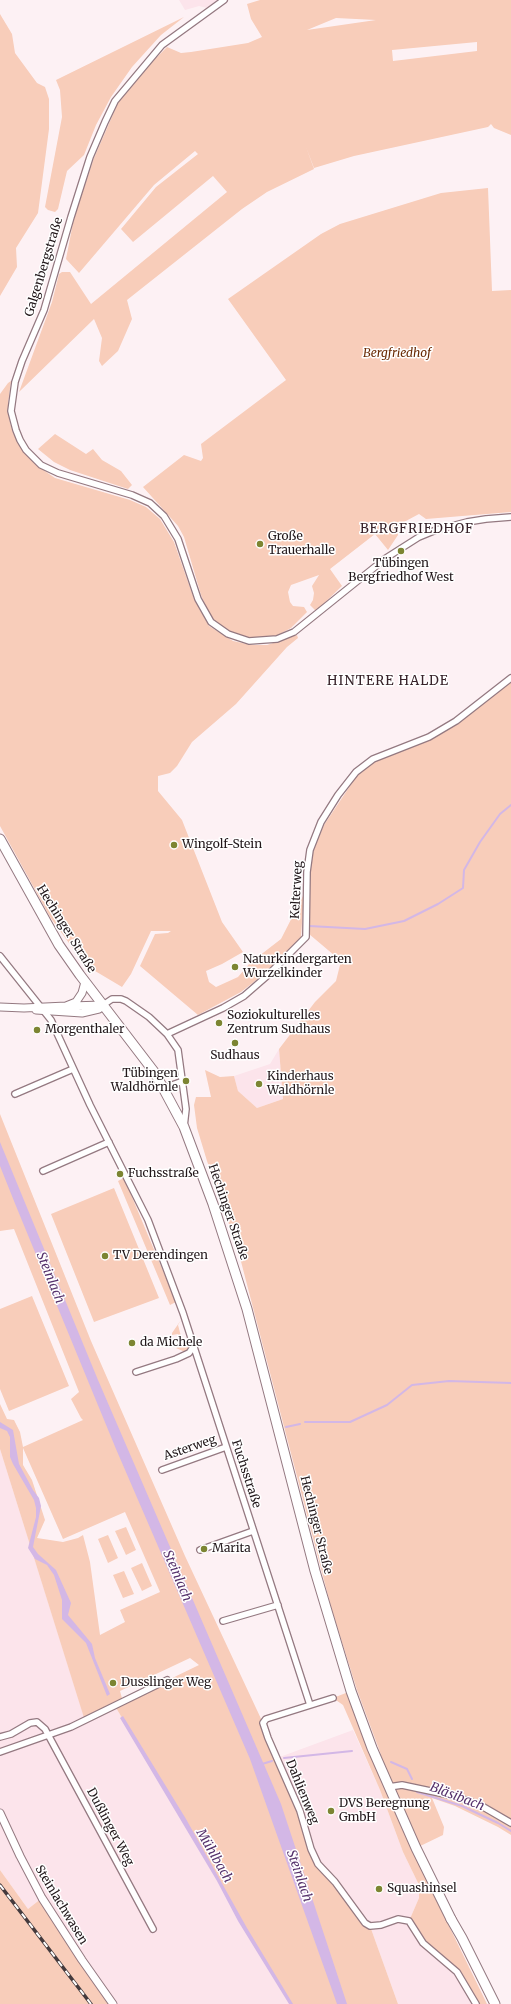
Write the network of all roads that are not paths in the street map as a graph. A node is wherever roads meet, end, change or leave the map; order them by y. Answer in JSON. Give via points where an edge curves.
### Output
{"nodes":[{"id":1,"x":224,"y":0,"type":"edge"},
{"id":2,"x":511,"y":517,"type":"edge"},
{"id":3,"x":511,"y":678,"type":"edge"},
{"id":4,"x":0,"y":839,"type":"edge"},
{"id":5,"x":0,"y":956,"type":"edge"},
{"id":6,"x":85,"y":982,"type":"junction"},
{"id":7,"x":103,"y":1005,"type":"junction"},
{"id":8,"x":66,"y":1006,"type":"junction"},
{"id":9,"x":0,"y":1007,"type":"edge"},
{"id":10,"x":44,"y":1010,"type":"junction"},
{"id":11,"x":167,"y":1034,"type":"junction"},
{"id":12,"x":73,"y":1069,"type":"junction"},
{"id":13,"x":183,"y":1081,"type":"junction"},
{"id":14,"x":164,"y":1088,"type":"junction"},
{"id":15,"x":15,"y":1094,"type":"dead end"},
{"id":16,"x":184,"y":1127,"type":"junction"},
{"id":17,"x":109,"y":1142,"type":"junction"},
{"id":18,"x":43,"y":1171,"type":"dead end"},
{"id":19,"x":194,"y":1346,"type":"junction"},
{"id":20,"x":136,"y":1372,"type":"dead end"},
{"id":21,"x":226,"y":1447,"type":"junction"},
{"id":22,"x":162,"y":1470,"type":"dead end"},
{"id":23,"x":253,"y":1531,"type":"junction"},
{"id":24,"x":200,"y":1550,"type":"dead end"},
{"id":25,"x":278,"y":1605,"type":"junction"},
{"id":26,"x":223,"y":1621,"type":"dead end"},
{"id":27,"x":167,"y":1680,"type":"dead end"},
{"id":28,"x":332,"y":1698,"type":"dead end"},
{"id":29,"x":310,"y":1705,"type":"junction"},
{"id":30,"x":49,"y":1735,"type":"junction"},
{"id":31,"x":0,"y":1737,"type":"edge"},
{"id":32,"x":0,"y":1752,"type":"edge"},
{"id":33,"x":389,"y":1787,"type":"junction"},
{"id":34,"x":0,"y":1813,"type":"edge"},
{"id":35,"x":511,"y":1823,"type":"edge"},
{"id":36,"x":450,"y":1919,"type":"junction"},
{"id":37,"x":153,"y":1929,"type":"dead end"},
{"id":38,"x":113,"y":2004,"type":"edge"},
{"id":39,"x":476,"y":2004,"type":"edge"},
{"id":40,"x":490,"y":2004,"type":"edge"},
{"id":41,"x":495,"y":2004,"type":"edge"}],
"edges":[{"from":1,"to":2,"type":"street","name":"Galgenbergstraße","via":[[162,46],[112,108],[90,157],[44,310],[20,368],[11,402],[14,426],[20,440],[41,465],[58,473],[132,495],[150,504],[164,516],[178,539],[198,599],[211,622],[218,629],[238,639],[249,641],[277,639],[294,632],[386,558],[419,537],[467,522]]},
{"from":3,"to":11,"type":"street","name":"Kelterweg","via":[[456,721],[429,737],[373,759],[356,772],[322,822],[310,850],[306,937],[244,996]]},
{"from":4,"to":6,"type":"main road","name":"Hechinger Straße","via":[[52,932]]},
{"from":5,"to":10,"type":"street","name":"Fuchsstraße"},
{"from":6,"to":7,"type":"main road","name":"Hechinger Straße"},
{"from":6,"to":8,"type":"street","via":[[76,1002]]},
{"from":7,"to":8,"type":"street"},
{"from":7,"to":10,"type":"street","via":[[99,1009],[82,1013]]},
{"from":7,"to":11,"type":"street","name":"Hechinger Straße","via":[[121,999],[149,1017]]},
{"from":7,"to":14,"type":"main road","name":"Hechinger Straße","via":[[144,1057]]},
{"from":8,"to":10,"type":"street"},
{"from":9,"to":10,"type":"street"},
{"from":10,"to":12,"type":"street","name":"Fuchsstraße"},
{"from":11,"to":13,"type":"street","name":"Hechinger Straße","via":[[178,1050]]},
{"from":12,"to":15,"type":"street"},
{"from":12,"to":17,"type":"street","name":"Fuchsstraße"},
{"from":13,"to":14,"type":"street"},
{"from":13,"to":16,"type":"street","name":"Hechinger Straße","via":[[187,1114]]},
{"from":14,"to":16,"type":"main road","name":"Hechinger Straße"},
{"from":16,"to":33,"type":"main road","name":"Hechinger Straße","via":[[247,1309],[313,1564],[341,1661],[372,1748]]},
{"from":17,"to":18,"type":"street"},
{"from":17,"to":19,"type":"street","name":"Fuchsstraße","via":[[148,1220]]},
{"from":19,"to":20,"type":"street","via":[[189,1353],[176,1359]]},
{"from":19,"to":21,"type":"street","name":"Fuchsstraße"},
{"from":21,"to":22,"type":"street","name":"Asterweg"},
{"from":21,"to":23,"type":"street","name":"Fuchsstraße"},
{"from":23,"to":24,"type":"street"},
{"from":23,"to":25,"type":"street","name":"Fuchsstraße"},
{"from":25,"to":26,"type":"street"},
{"from":25,"to":29,"type":"street","name":"Fuchsstraße"},
{"from":27,"to":30,"type":"street","via":[[85,1721]]},
{"from":28,"to":29,"type":"street","name":"Dahlienweg"},
{"from":29,"to":39,"type":"street","name":"Dahlienweg","via":[[266,1719],[263,1723],[300,1811],[318,1864],[344,1892],[365,1923],[370,1926],[398,1919],[409,1921],[423,1943],[457,1972]]},
{"from":30,"to":31,"type":"street","via":[[43,1726],[34,1722],[25,1724],[5,1737]]},
{"from":30,"to":32,"type":"street"},
{"from":30,"to":37,"type":"street","name":"Dußlinger Weg"},
{"from":33,"to":35,"type":"street","via":[[402,1785],[454,1796],[480,1805]]},
{"from":33,"to":36,"type":"main road","name":"Hechinger Straße"},
{"from":34,"to":38,"type":"street","name":"Steinlachwasen","via":[[15,1848],[42,1898]]},
{"from":36,"to":40,"type":"main road"},
{"from":36,"to":41,"type":"main road"}]}
